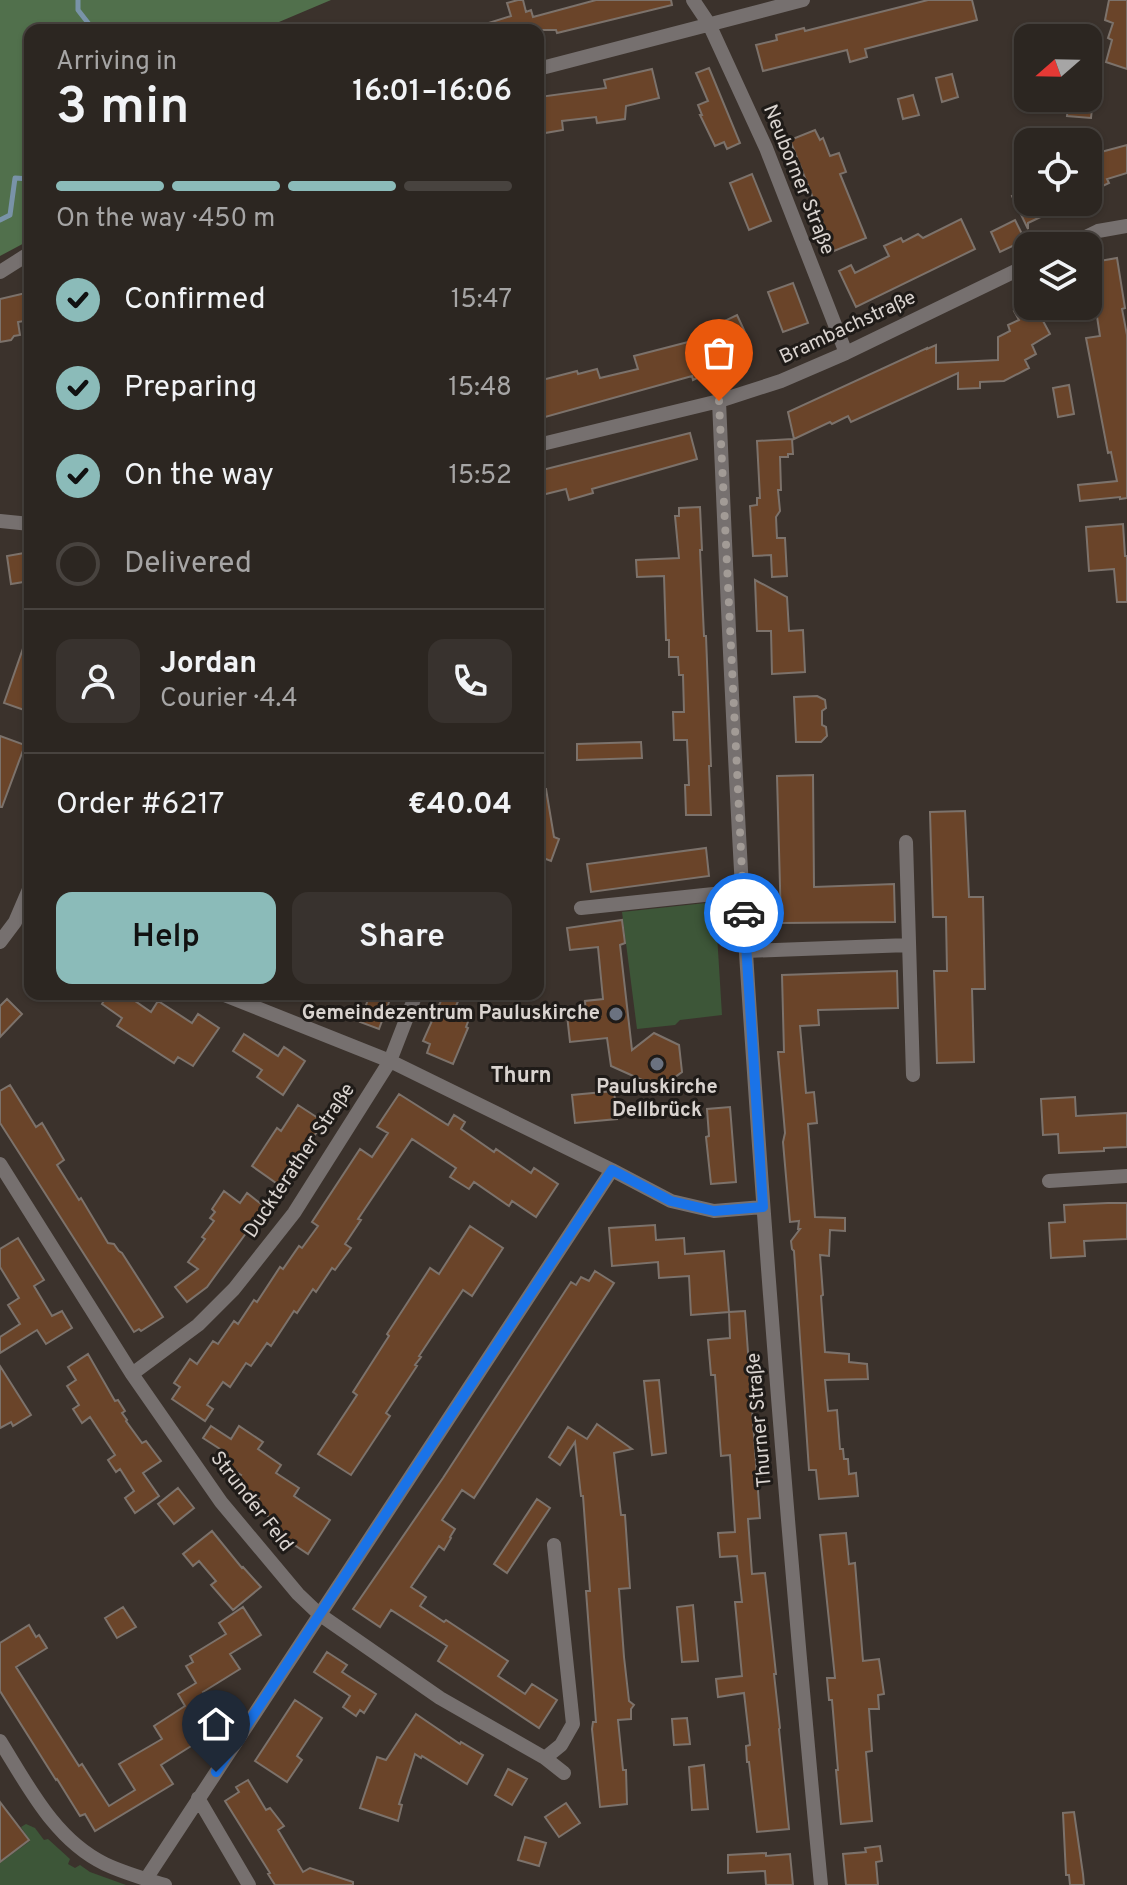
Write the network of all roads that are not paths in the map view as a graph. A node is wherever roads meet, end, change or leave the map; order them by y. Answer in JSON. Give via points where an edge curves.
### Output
{"nodes":[{"id":1,"x":693,"y":0,"type":"edge"},
{"id":2,"x":803,"y":0,"type":"edge"},
{"id":3,"x":709,"y":24,"type":"junction"},
{"id":4,"x":544,"y":67,"type":"edge"},
{"id":5,"x":1127,"y":226,"type":"edge"},
{"id":6,"x":1096,"y":232,"type":"edge"},
{"id":7,"x":24,"y":257,"type":"edge"},
{"id":8,"x":0,"y":272,"type":"edge"},
{"id":9,"x":1014,"y":272,"type":"edge"},
{"id":10,"x":846,"y":353,"type":"junction"},
{"id":11,"x":719,"y":401,"type":"junction"},
{"id":12,"x":544,"y":444,"type":"edge"},
{"id":13,"x":0,"y":521,"type":"edge"},
{"id":14,"x":24,"y":523,"type":"edge"},
{"id":15,"x":906,"y":842,"type":"dead end"},
{"id":16,"x":742,"y":891,"type":"junction"},
{"id":17,"x":24,"y":901,"type":"edge"},
{"id":18,"x":581,"y":908,"type":"dead end"},
{"id":19,"x":15,"y":922,"type":"junction"},
{"id":20,"x":24,"y":925,"type":"edge"},
{"id":21,"x":0,"y":942,"type":"edge"},
{"id":22,"x":909,"y":945,"type":"junction"},
{"id":23,"x":746,"y":951,"type":"junction"},
{"id":24,"x":237,"y":1000,"type":"edge"},
{"id":25,"x":414,"y":1000,"type":"edge"},
{"id":26,"x":390,"y":1061,"type":"junction"},
{"id":27,"x":913,"y":1075,"type":"dead end"},
{"id":28,"x":0,"y":1164,"type":"edge"},
{"id":29,"x":612,"y":1170,"type":"junction"},
{"id":30,"x":1127,"y":1176,"type":"edge"},
{"id":31,"x":1049,"y":1181,"type":"dead end"},
{"id":32,"x":763,"y":1207,"type":"junction"},
{"id":33,"x":132,"y":1374,"type":"junction"},
{"id":34,"x":554,"y":1545,"type":"dead end"},
{"id":35,"x":319,"y":1614,"type":"junction"},
{"id":36,"x":0,"y":1741,"type":"edge"},
{"id":37,"x":545,"y":1758,"type":"junction"},
{"id":38,"x":564,"y":1773,"type":"dead end"},
{"id":39,"x":198,"y":1798,"type":"junction"},
{"id":40,"x":146,"y":1879,"type":"junction"},
{"id":41,"x":165,"y":1885,"type":"edge"},
{"id":42,"x":249,"y":1885,"type":"edge"},
{"id":43,"x":821,"y":1885,"type":"edge"}],
"edges":[{"from":1,"to":3,"type":"street","name":"Neuborner Straße"},
{"from":2,"to":3,"type":"street"},
{"from":3,"to":4,"type":"street"},
{"from":3,"to":10,"type":"street","name":"Neuborner Straße","via":[[766,148]]},
{"from":5,"to":6,"type":"street"},
{"from":7,"to":8,"type":"street"},
{"from":9,"to":10,"type":"street","name":"Brambachstraße"},
{"from":10,"to":11,"type":"street","name":"Brambachstraße"},
{"from":11,"to":12,"type":"street","name":"Brambachstraße"},
{"from":11,"to":16,"type":"street","name":"Thurner Straße"},
{"from":13,"to":14,"type":"street"},
{"from":15,"to":22,"type":"street"},
{"from":16,"to":18,"type":"street"},
{"from":16,"to":23,"type":"street","name":"Thurner Straße"},
{"from":17,"to":19,"type":"street"},
{"from":19,"to":20,"type":"street"},
{"from":19,"to":21,"type":"street"},
{"from":22,"to":23,"type":"street"},
{"from":22,"to":27,"type":"street"},
{"from":23,"to":32,"type":"street","name":"Thurner Straße"},
{"from":24,"to":26,"type":"street"},
{"from":25,"to":26,"type":"street","name":"Duckterather Straße"},
{"from":26,"to":29,"type":"street"},
{"from":26,"to":33,"type":"street","name":"Duckterather Straße","via":[[294,1213],[234,1289],[198,1325]]},
{"from":28,"to":33,"type":"street","name":"Strunder Feld"},
{"from":29,"to":32,"type":"street","via":[[671,1201],[714,1211]]},
{"from":29,"to":35,"type":"street"},
{"from":30,"to":31,"type":"street"},
{"from":32,"to":43,"type":"street","name":"Thurner Straße"},
{"from":33,"to":35,"type":"street","name":"Strunder Feld","via":[[221,1502]]},
{"from":34,"to":37,"type":"street","via":[[573,1724],[561,1745]]},
{"from":35,"to":37,"type":"street","name":"Strunder Feld","via":[[440,1698]]},
{"from":35,"to":39,"type":"street"},
{"from":36,"to":40,"type":"street","via":[[46,1814],[73,1843],[104,1864]]},
{"from":37,"to":38,"type":"street","name":"Strunder Feld"},
{"from":39,"to":40,"type":"street"},
{"from":39,"to":42,"type":"street"},
{"from":40,"to":41,"type":"street"}]}
